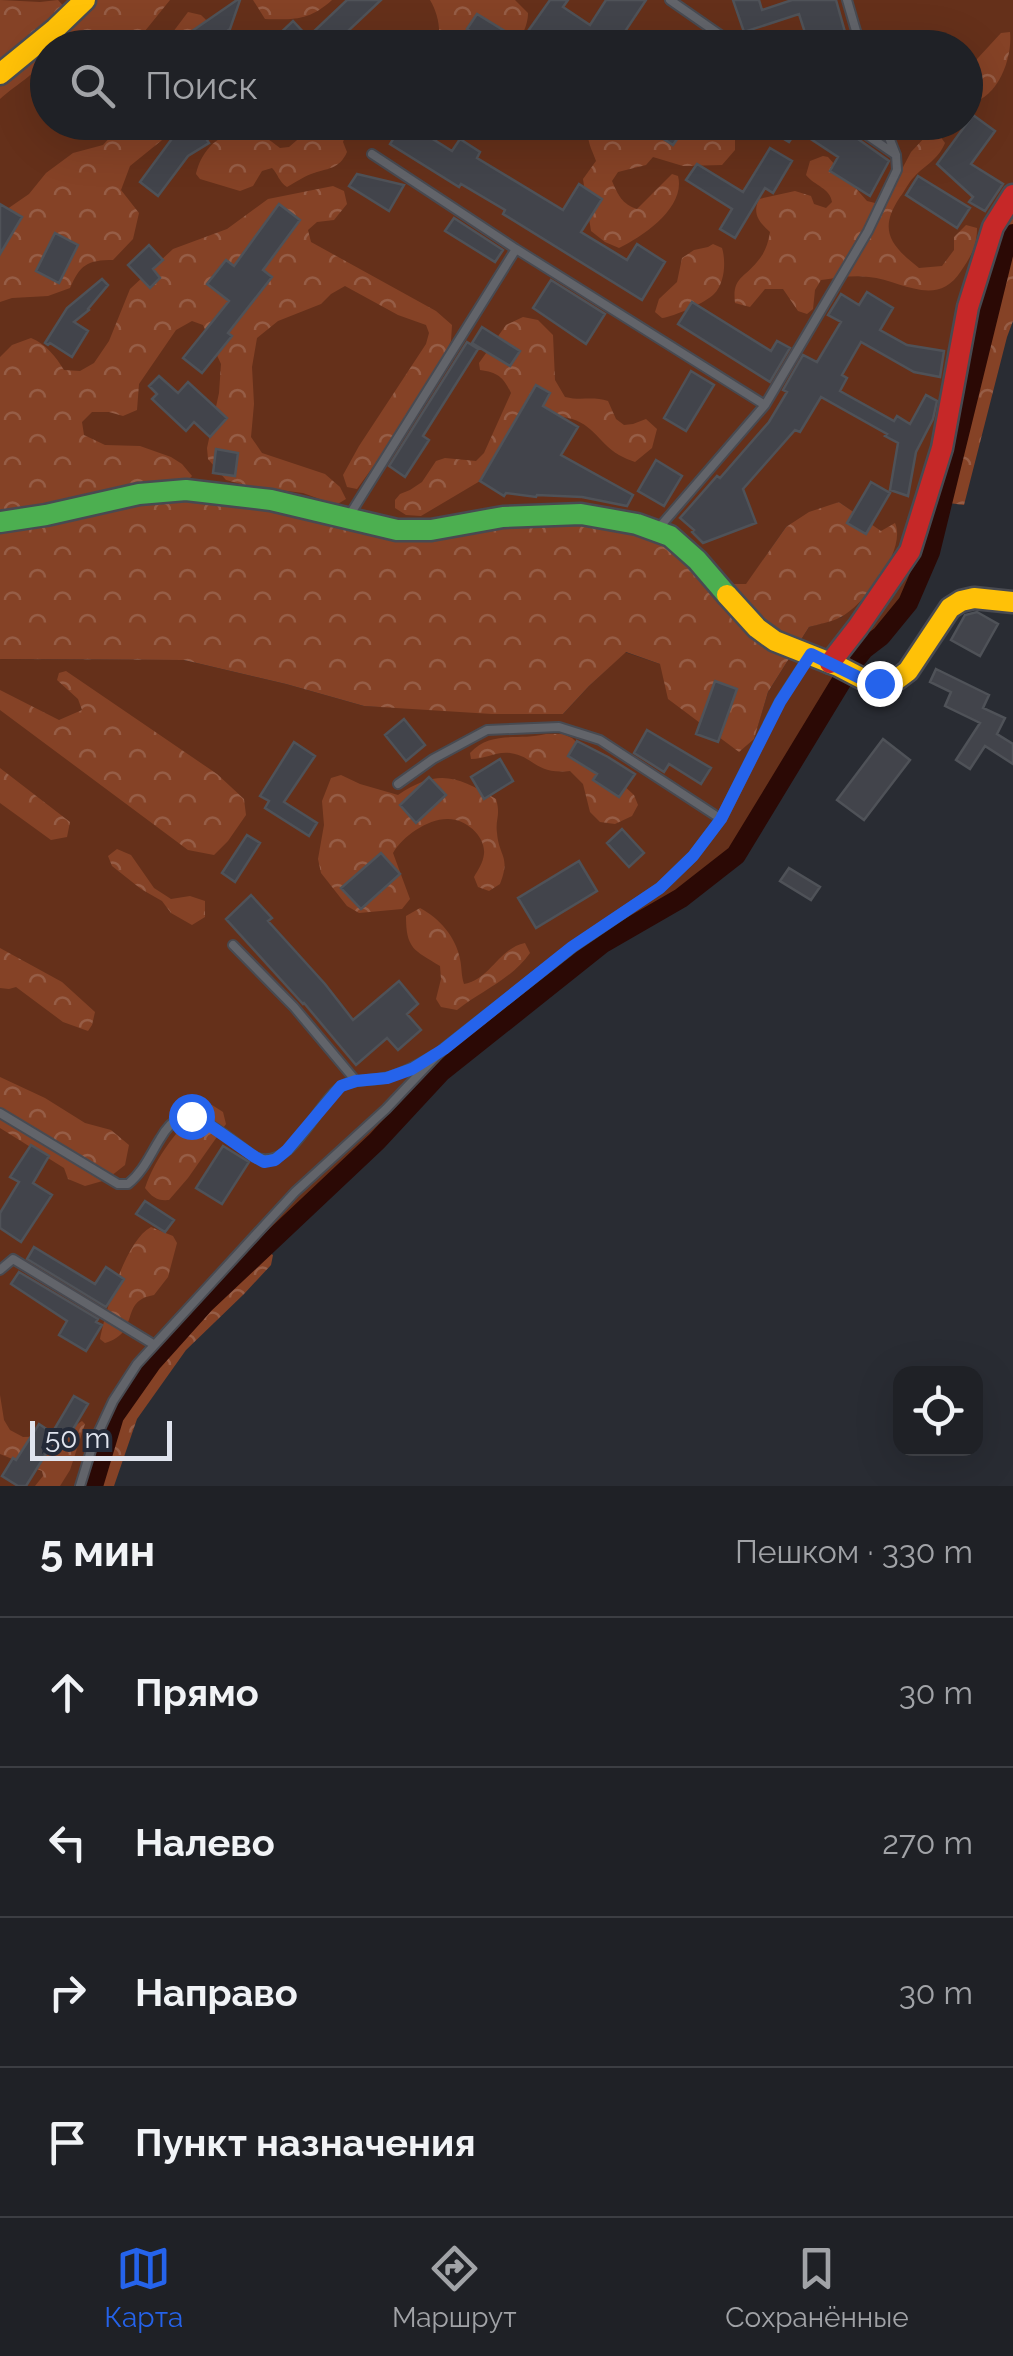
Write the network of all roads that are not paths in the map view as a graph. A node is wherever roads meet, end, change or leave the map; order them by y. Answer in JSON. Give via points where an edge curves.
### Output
{"nodes":[{"id":1,"x":85,"y":0,"type":"edge"},
{"id":2,"x":670,"y":0,"type":"edge"},
{"id":3,"x":847,"y":0,"type":"edge"},
{"id":4,"x":54,"y":30,"type":"edge"},
{"id":5,"x":713,"y":30,"type":"edge"},
{"id":6,"x":856,"y":30,"type":"edge"},
{"id":7,"x":30,"y":46,"type":"edge"},
{"id":8,"x":4,"y":64,"type":"edge"},
{"id":9,"x":874,"y":140,"type":"edge"},
{"id":10,"x":890,"y":140,"type":"edge"},
{"id":11,"x":372,"y":154,"type":"dead end"},
{"id":12,"x":896,"y":155,"type":"junction"},
{"id":13,"x":1013,"y":195,"type":"edge"},
{"id":14,"x":516,"y":248,"type":"junction"},
{"id":15,"x":765,"y":405,"type":"junction"},
{"id":16,"x":347,"y":520,"type":"junction"},
{"id":17,"x":0,"y":522,"type":"edge"},
{"id":18,"x":657,"y":530,"type":"junction"},
{"id":19,"x":1013,"y":602,"type":"edge"},
{"id":20,"x":836,"y":666,"type":"junction"},
{"id":21,"x":398,"y":784,"type":"dead end"},
{"id":22,"x":721,"y":819,"type":"junction"},
{"id":23,"x":233,"y":944,"type":"dead end"},
{"id":24,"x":444,"y":1049,"type":"junction"},
{"id":25,"x":356,"y":1081,"type":"junction"},
{"id":26,"x":0,"y":1114,"type":"edge"},
{"id":27,"x":0,"y":1270,"type":"edge"},
{"id":28,"x":153,"y":1344,"type":"junction"},
{"id":29,"x":80,"y":1486,"type":"edge"}],
"edges":[{"from":1,"to":4,"type":"street"},
{"from":2,"to":5,"type":"lane"},
{"from":3,"to":6,"type":"lane"},
{"from":7,"to":8,"type":"street"},
{"from":9,"to":12,"type":"lane"},
{"from":10,"to":12,"type":"lane"},
{"from":11,"to":14,"type":"lane"},
{"from":12,"to":15,"type":"lane","via":[[897,170],[868,232]]},
{"from":13,"to":20,"type":"street","via":[[993,226],[968,307],[942,448],[910,551]]},
{"from":14,"to":15,"type":"lane"},
{"from":14,"to":16,"type":"lane"},
{"from":15,"to":18,"type":"lane"},
{"from":16,"to":17,"type":"street","via":[[184,490]]},
{"from":16,"to":18,"type":"street","via":[[407,531],[580,514]]},
{"from":18,"to":20,"type":"street","via":[[682,547],[774,642]]},
{"from":19,"to":20,"type":"street","via":[[958,602],[902,678],[879,683]]},
{"from":20,"to":22,"type":"lane","via":[[780,702]]},
{"from":21,"to":22,"type":"lane","via":[[486,730],[559,728],[600,740]]},
{"from":22,"to":24,"type":"lane","via":[[660,888],[572,947]]},
{"from":23,"to":25,"type":"lane"},
{"from":24,"to":25,"type":"lane","via":[[412,1069]]},
{"from":24,"to":28,"type":"lane","via":[[295,1192]]},
{"from":25,"to":26,"type":"lane","via":[[341,1086],[275,1160],[264,1162],[202,1120],[180,1117],[128,1184]]},
{"from":27,"to":28,"type":"lane","via":[[12,1258]]},
{"from":28,"to":29,"type":"lane","via":[[113,1401]]}]}
